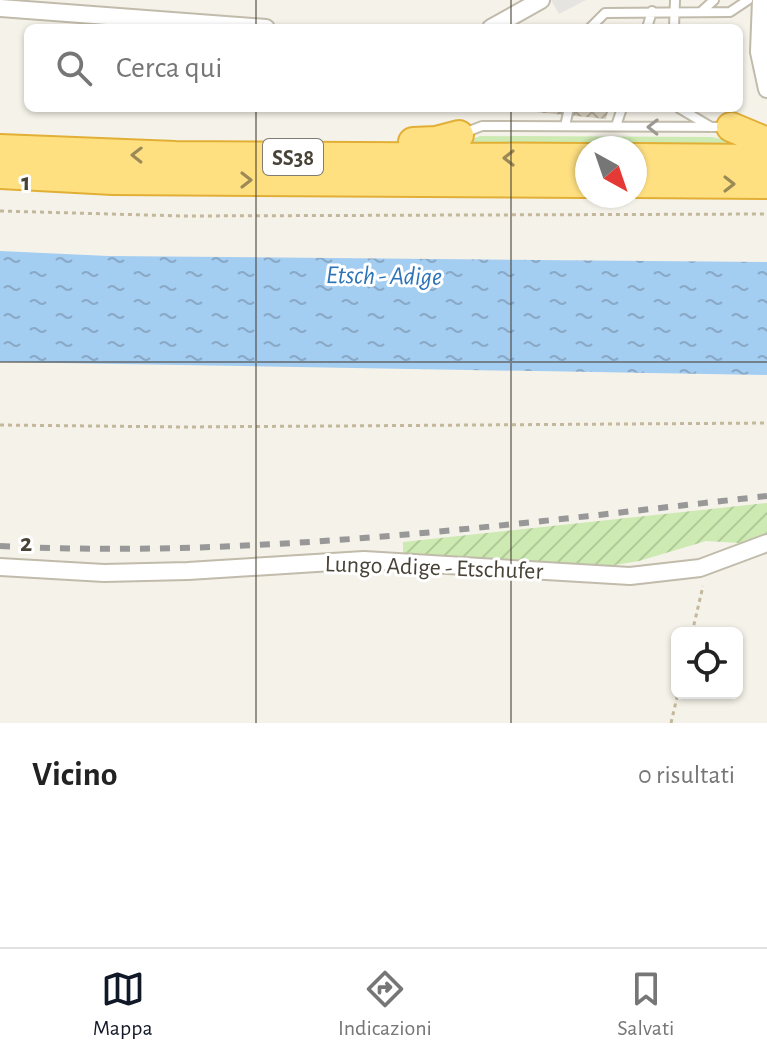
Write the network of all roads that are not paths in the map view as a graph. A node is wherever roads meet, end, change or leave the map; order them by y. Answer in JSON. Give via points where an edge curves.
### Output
{"nodes":[{"id":1,"x":541,"y":0,"type":"edge"},
{"id":2,"x":675,"y":0,"type":"edge"},
{"id":3,"x":693,"y":0,"type":"edge"},
{"id":4,"x":714,"y":0,"type":"edge"},
{"id":5,"x":748,"y":0,"type":"edge"},
{"id":6,"x":761,"y":0,"type":"edge"},
{"id":7,"x":0,"y":8,"type":"edge"},
{"id":8,"x":678,"y":10,"type":"junction"},
{"id":9,"x":652,"y":11,"type":"junction"},
{"id":10,"x":702,"y":11,"type":"junction"},
{"id":11,"x":213,"y":24,"type":"edge"},
{"id":12,"x":498,"y":24,"type":"edge"},
{"id":13,"x":594,"y":24,"type":"edge"},
{"id":14,"x":648,"y":24,"type":"edge"},
{"id":15,"x":675,"y":24,"type":"edge"},
{"id":16,"x":767,"y":89,"type":"edge"},
{"id":17,"x":568,"y":112,"type":"edge"},
{"id":18,"x":621,"y":112,"type":"edge"},
{"id":19,"x":688,"y":112,"type":"edge"},
{"id":20,"x":565,"y":126,"type":"junction"},
{"id":21,"x":616,"y":126,"type":"junction"},
{"id":22,"x":721,"y":127,"type":"junction"},
{"id":23,"x":459,"y":135,"type":"joint"},
{"id":24,"x":767,"y":142,"type":"edge"},
{"id":25,"x":0,"y":149,"type":"edge"},
{"id":26,"x":175,"y":156,"type":"junction"},
{"id":27,"x":575,"y":158,"type":"edge"},
{"id":28,"x":647,"y":158,"type":"edge"},
{"id":29,"x":767,"y":159,"type":"edge"},
{"id":30,"x":0,"y":174,"type":"edge"},
{"id":31,"x":575,"y":183,"type":"edge"},
{"id":32,"x":647,"y":183,"type":"edge"},
{"id":33,"x":767,"y":184,"type":"edge"},
{"id":34,"x":767,"y":543,"type":"edge"},
{"id":35,"x":0,"y":567,"type":"edge"}],
"edges":[{"from":1,"to":12,"type":"street"},
{"from":2,"to":8,"type":"lane"},
{"from":3,"to":8,"type":"lane"},
{"from":4,"to":10,"type":"lane"},
{"from":5,"to":10,"type":"lane","via":[[730,12]]},
{"from":6,"to":16,"type":"street","via":[[759,52]]},
{"from":7,"to":11,"type":"street"},
{"from":8,"to":9,"type":"lane"},
{"from":8,"to":10,"type":"lane"},
{"from":8,"to":15,"type":"lane"},
{"from":9,"to":13,"type":"lane","via":[[605,13]]},
{"from":9,"to":14,"type":"lane"},
{"from":17,"to":20,"type":"lane"},
{"from":18,"to":21,"type":"lane"},
{"from":19,"to":22,"type":"lane"},
{"from":20,"to":21,"type":"lane"},
{"from":20,"to":23,"type":"lane","via":[[482,126]]},
{"from":22,"to":21,"type":"lane","one_way":true},
{"from":22,"to":24,"type":"highway"},
{"from":23,"to":26,"type":"highway","via":[[420,142],[232,140]]},
{"from":26,"to":25,"type":"highway","number":"SS38","one_way":true},
{"from":27,"to":26,"type":"highway","number":"SS38","one_way":true},
{"from":28,"to":29,"type":"highway"},
{"from":30,"to":31,"type":"highway","number":"SS38","one_way":true,"via":[[113,180]]},
{"from":32,"to":33,"type":"highway","one_way":true},
{"from":34,"to":35,"type":"street","name":"Lungo Adige - Etschufer","via":[[700,568],[630,576],[364,560],[118,572]]}]}
